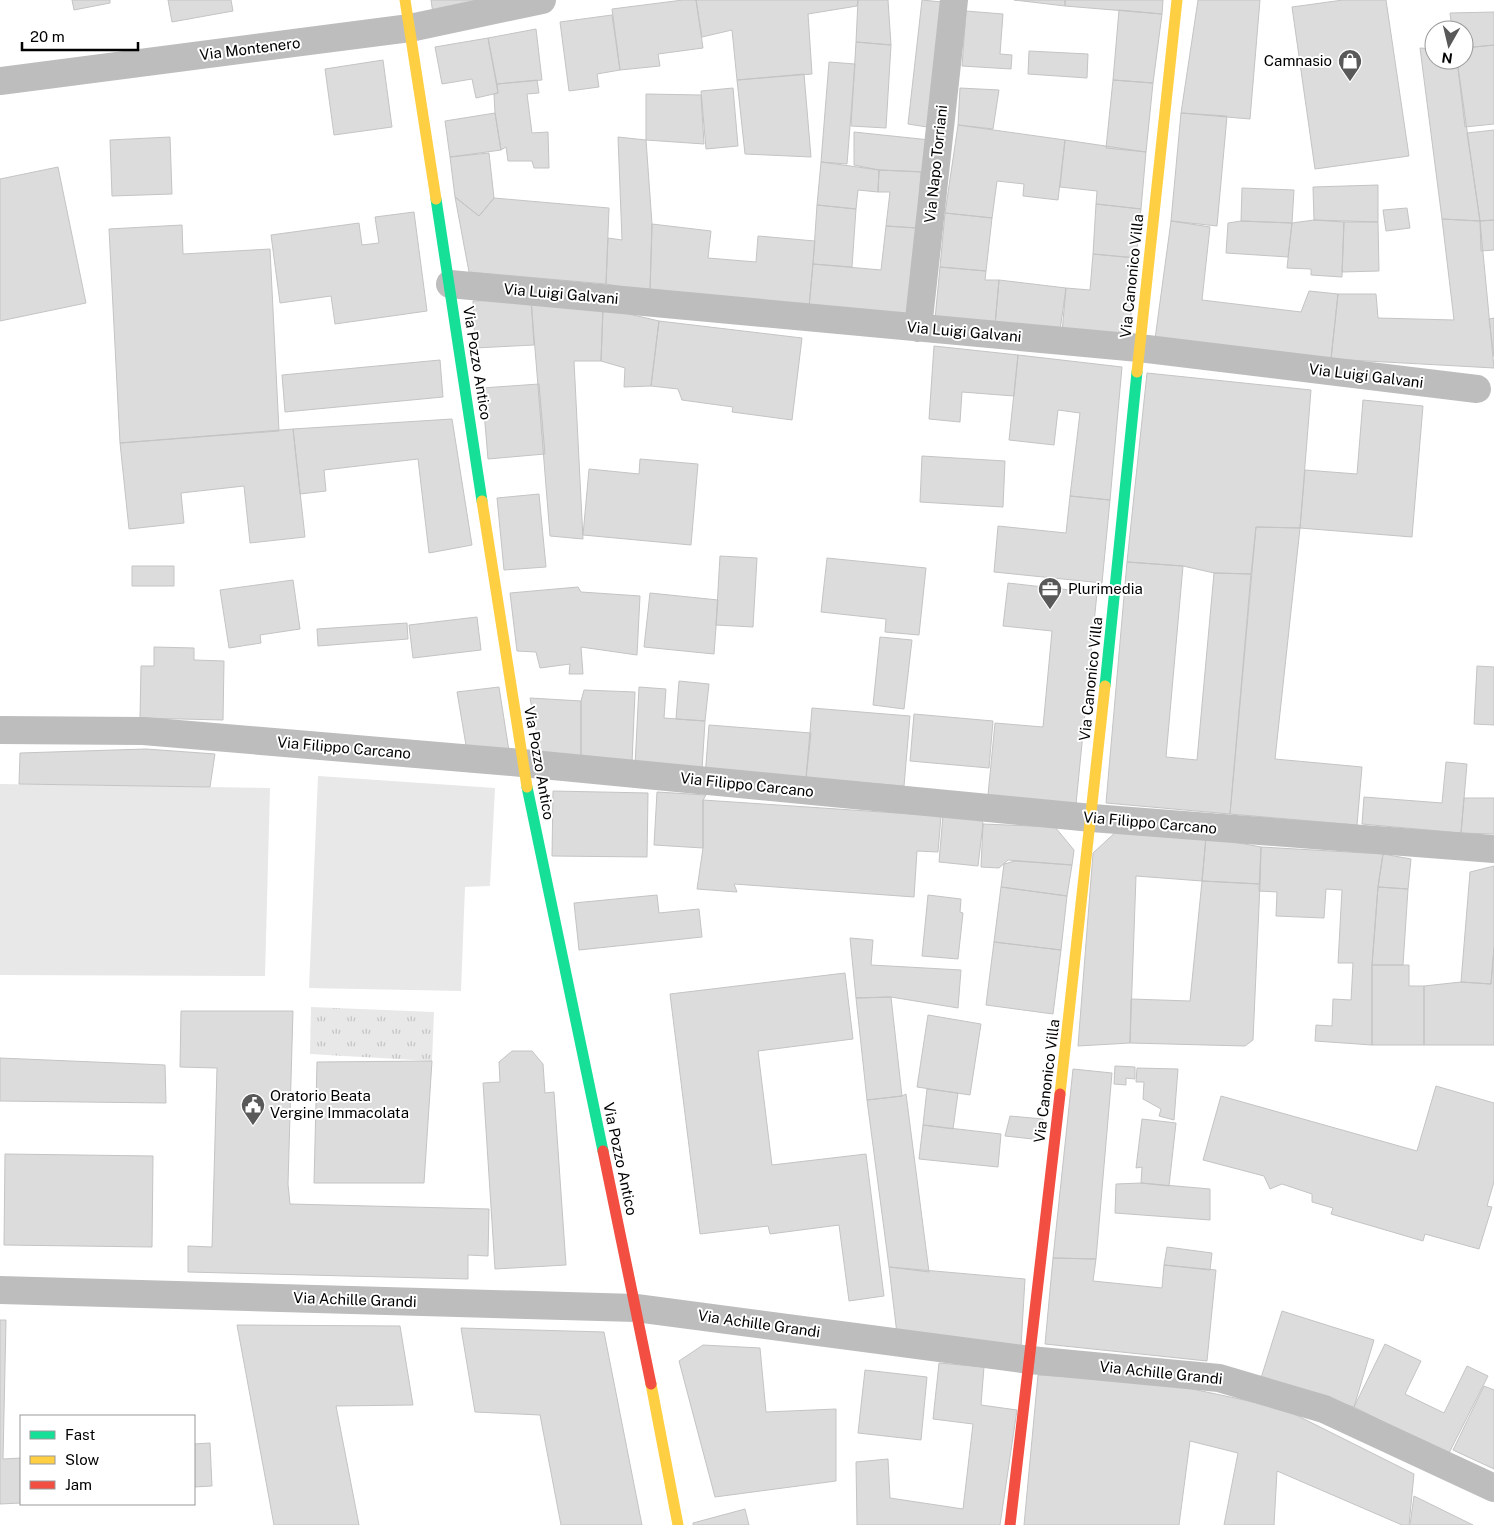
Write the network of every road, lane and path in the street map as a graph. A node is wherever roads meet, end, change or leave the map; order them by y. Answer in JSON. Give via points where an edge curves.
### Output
{"nodes":[{"id":1,"x":404,"y":0,"type":"edge"},
{"id":2,"x":542,"y":0,"type":"edge"},
{"id":3,"x":954,"y":0,"type":"edge"},
{"id":4,"x":1178,"y":0,"type":"edge"},
{"id":5,"x":410,"y":28,"type":"junction"},
{"id":6,"x":0,"y":81,"type":"edge"},
{"id":7,"x":450,"y":284,"type":"junction"},
{"id":8,"x":918,"y":328,"type":"junction"},
{"id":9,"x":1139,"y":348,"type":"junction"},
{"id":10,"x":1477,"y":389,"type":"dead end"},
{"id":11,"x":0,"y":730,"type":"edge"},
{"id":12,"x":522,"y":763,"type":"junction"},
{"id":13,"x":1092,"y":818,"type":"junction"},
{"id":14,"x":1494,"y":849,"type":"edge"},
{"id":15,"x":0,"y":1290,"type":"edge"},
{"id":16,"x":636,"y":1308,"type":"junction"},
{"id":17,"x":1030,"y":1360,"type":"junction"},
{"id":18,"x":1494,"y":1488,"type":"edge"},
{"id":19,"x":678,"y":1525,"type":"edge"},
{"id":20,"x":1010,"y":1525,"type":"edge"}],
"edges":[{"from":1,"to":5,"type":"street","name":"Via Pozzo Antico"},
{"from":2,"to":5,"type":"street","name":"Via Montenero"},
{"from":3,"to":8,"type":"street","name":"Via Napo Torriani"},
{"from":4,"to":9,"type":"street","name":"Via Canonico Villa"},
{"from":5,"to":6,"type":"street","name":"Via Montenero"},
{"from":5,"to":7,"type":"street","name":"Via Pozzo Antico"},
{"from":7,"to":8,"type":"street","name":"Via Luigi Galvani"},
{"from":7,"to":12,"type":"street","name":"Via Pozzo Antico"},
{"from":8,"to":9,"type":"street","name":"Via Luigi Galvani"},
{"from":9,"to":10,"type":"street","name":"Via Luigi Galvani"},
{"from":9,"to":13,"type":"street","name":"Via Canonico Villa"},
{"from":11,"to":12,"type":"street","name":"Via Filippo Carcano","via":[[143,731]]},
{"from":12,"to":13,"type":"street","name":"Via Filippo Carcano"},
{"from":12,"to":16,"type":"street","name":"Via Pozzo Antico"},
{"from":13,"to":14,"type":"street","name":"Via Filippo Carcano"},
{"from":13,"to":17,"type":"street","name":"Via Canonico Villa"},
{"from":15,"to":16,"type":"street","name":"Via Achille Grandi"},
{"from":16,"to":17,"type":"street","name":"Via Achille Grandi"},
{"from":16,"to":19,"type":"street","name":"Via Pozzo Antico"},
{"from":17,"to":18,"type":"street","name":"Via Achille Grandi","via":[[1220,1378],[1324,1409]]},
{"from":17,"to":20,"type":"street","name":"Via Canonico Villa"}]}
